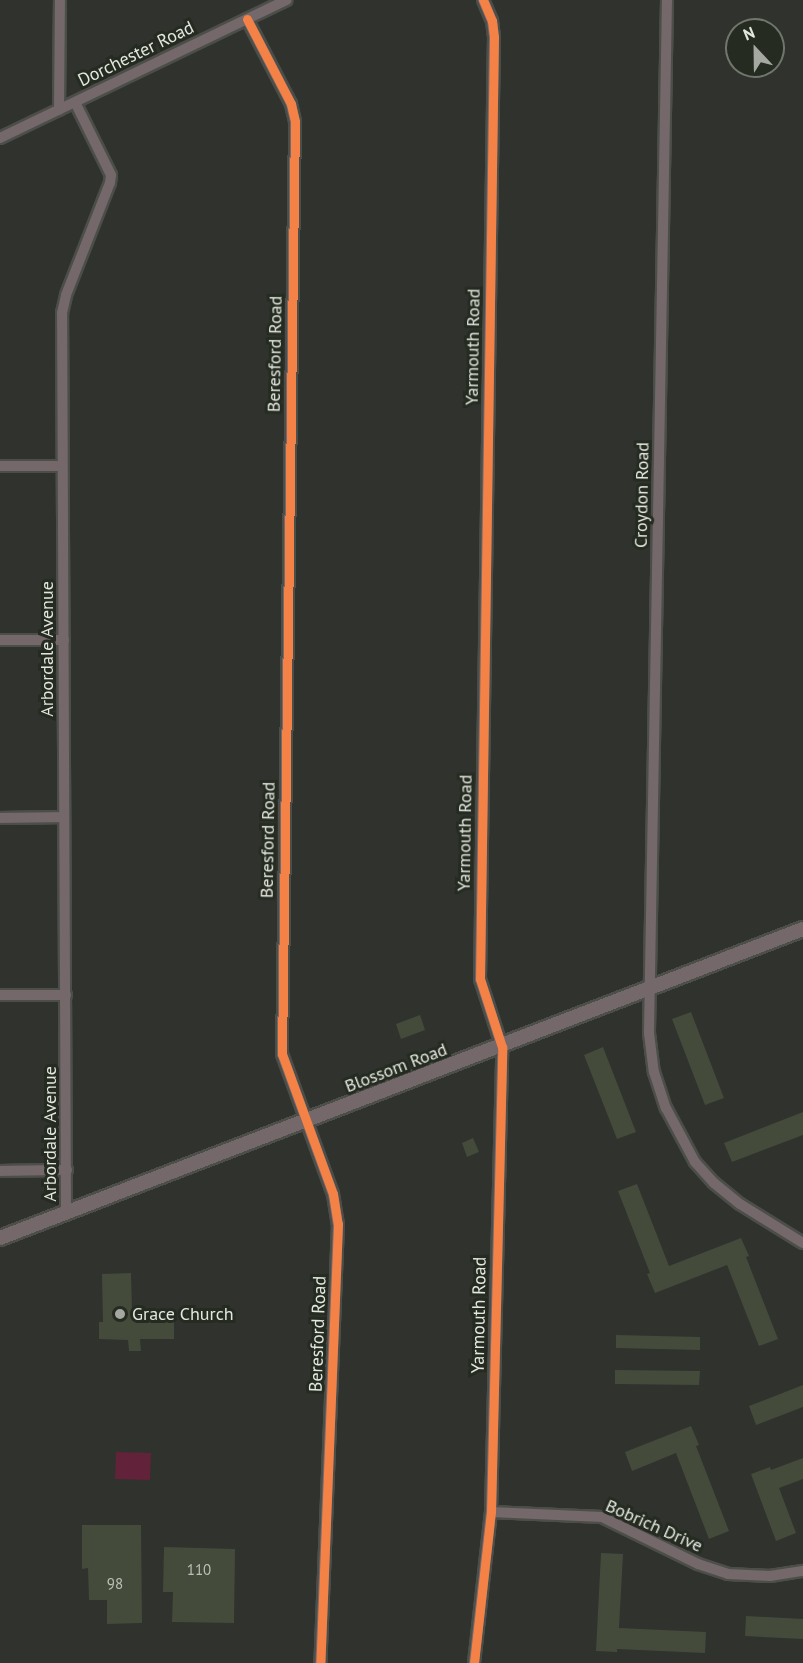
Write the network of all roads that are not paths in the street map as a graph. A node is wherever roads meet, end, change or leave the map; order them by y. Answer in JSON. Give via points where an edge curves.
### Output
{"nodes":[{"id":1,"x":60,"y":0,"type":"edge"},
{"id":2,"x":287,"y":0,"type":"edge"},
{"id":3,"x":483,"y":0,"type":"edge"},
{"id":4,"x":667,"y":0,"type":"edge"},
{"id":5,"x":247,"y":19,"type":"junction"},
{"id":6,"x":75,"y":102,"type":"junction"},
{"id":7,"x":59,"y":110,"type":"junction"},
{"id":8,"x":0,"y":138,"type":"edge"},
{"id":9,"x":0,"y":466,"type":"edge"},
{"id":10,"x":61,"y":466,"type":"junction"},
{"id":11,"x":0,"y":640,"type":"edge"},
{"id":12,"x":64,"y":640,"type":"junction"},
{"id":13,"x":64,"y":817,"type":"junction"},
{"id":14,"x":0,"y":818,"type":"edge"},
{"id":15,"x":803,"y":929,"type":"edge"},
{"id":16,"x":649,"y":990,"type":"junction"},
{"id":17,"x":0,"y":995,"type":"edge"},
{"id":18,"x":66,"y":995,"type":"junction"},
{"id":19,"x":502,"y":1047,"type":"junction"},
{"id":20,"x":306,"y":1121,"type":"junction"},
{"id":21,"x":67,"y":1170,"type":"junction"},
{"id":22,"x":0,"y":1171,"type":"edge"},
{"id":23,"x":66,"y":1213,"type":"junction"},
{"id":24,"x":0,"y":1238,"type":"edge"},
{"id":25,"x":803,"y":1243,"type":"edge"},
{"id":26,"x":490,"y":1512,"type":"junction"},
{"id":27,"x":803,"y":1571,"type":"edge"},
{"id":28,"x":320,"y":1663,"type":"edge"},
{"id":29,"x":474,"y":1663,"type":"edge"}],
"edges":[{"from":1,"to":7,"type":"street"},
{"from":2,"to":5,"type":"street","name":"Dorchester Road"},
{"from":3,"to":19,"type":"street","name":"Yarmouth Road","via":[[494,37],[480,979]]},
{"from":4,"to":16,"type":"street","name":"Croydon Road"},
{"from":5,"to":6,"type":"street","name":"Dorchester Road"},
{"from":5,"to":20,"type":"street","name":"Beresford Road","via":[[291,104],[295,122],[282,1054]]},
{"from":6,"to":7,"type":"street","name":"Dorchester Road"},
{"from":6,"to":10,"type":"street","name":"Arbordale Avenue","via":[[111,175],[63,304]]},
{"from":7,"to":8,"type":"street","name":"Dorchester Road"},
{"from":9,"to":10,"type":"street"},
{"from":10,"to":12,"type":"street","name":"Arbordale Avenue"},
{"from":11,"to":12,"type":"street"},
{"from":12,"to":13,"type":"street","name":"Arbordale Avenue"},
{"from":13,"to":14,"type":"street"},
{"from":13,"to":18,"type":"street","name":"Arbordale Avenue"},
{"from":15,"to":16,"type":"street","name":"Blossom Road"},
{"from":16,"to":19,"type":"street","name":"Blossom Road"},
{"from":16,"to":25,"type":"street","via":[[654,1072],[685,1147],[705,1173],[740,1204]]},
{"from":17,"to":18,"type":"street"},
{"from":18,"to":21,"type":"street","name":"Arbordale Avenue"},
{"from":19,"to":20,"type":"street","name":"Blossom Road"},
{"from":19,"to":26,"type":"street","name":"Yarmouth Road"},
{"from":20,"to":23,"type":"street","name":"Blossom Road"},
{"from":20,"to":28,"type":"street","name":"Beresford Road","via":[[333,1194],[338,1224]]},
{"from":21,"to":22,"type":"street"},
{"from":21,"to":23,"type":"street","name":"Arbordale Avenue"},
{"from":23,"to":24,"type":"street","name":"Blossom Road"},
{"from":26,"to":27,"type":"street","name":"Bobrich Drive","via":[[602,1517],[698,1564],[728,1574],[760,1576]]},
{"from":26,"to":29,"type":"street","name":"Yarmouth Road"}]}
